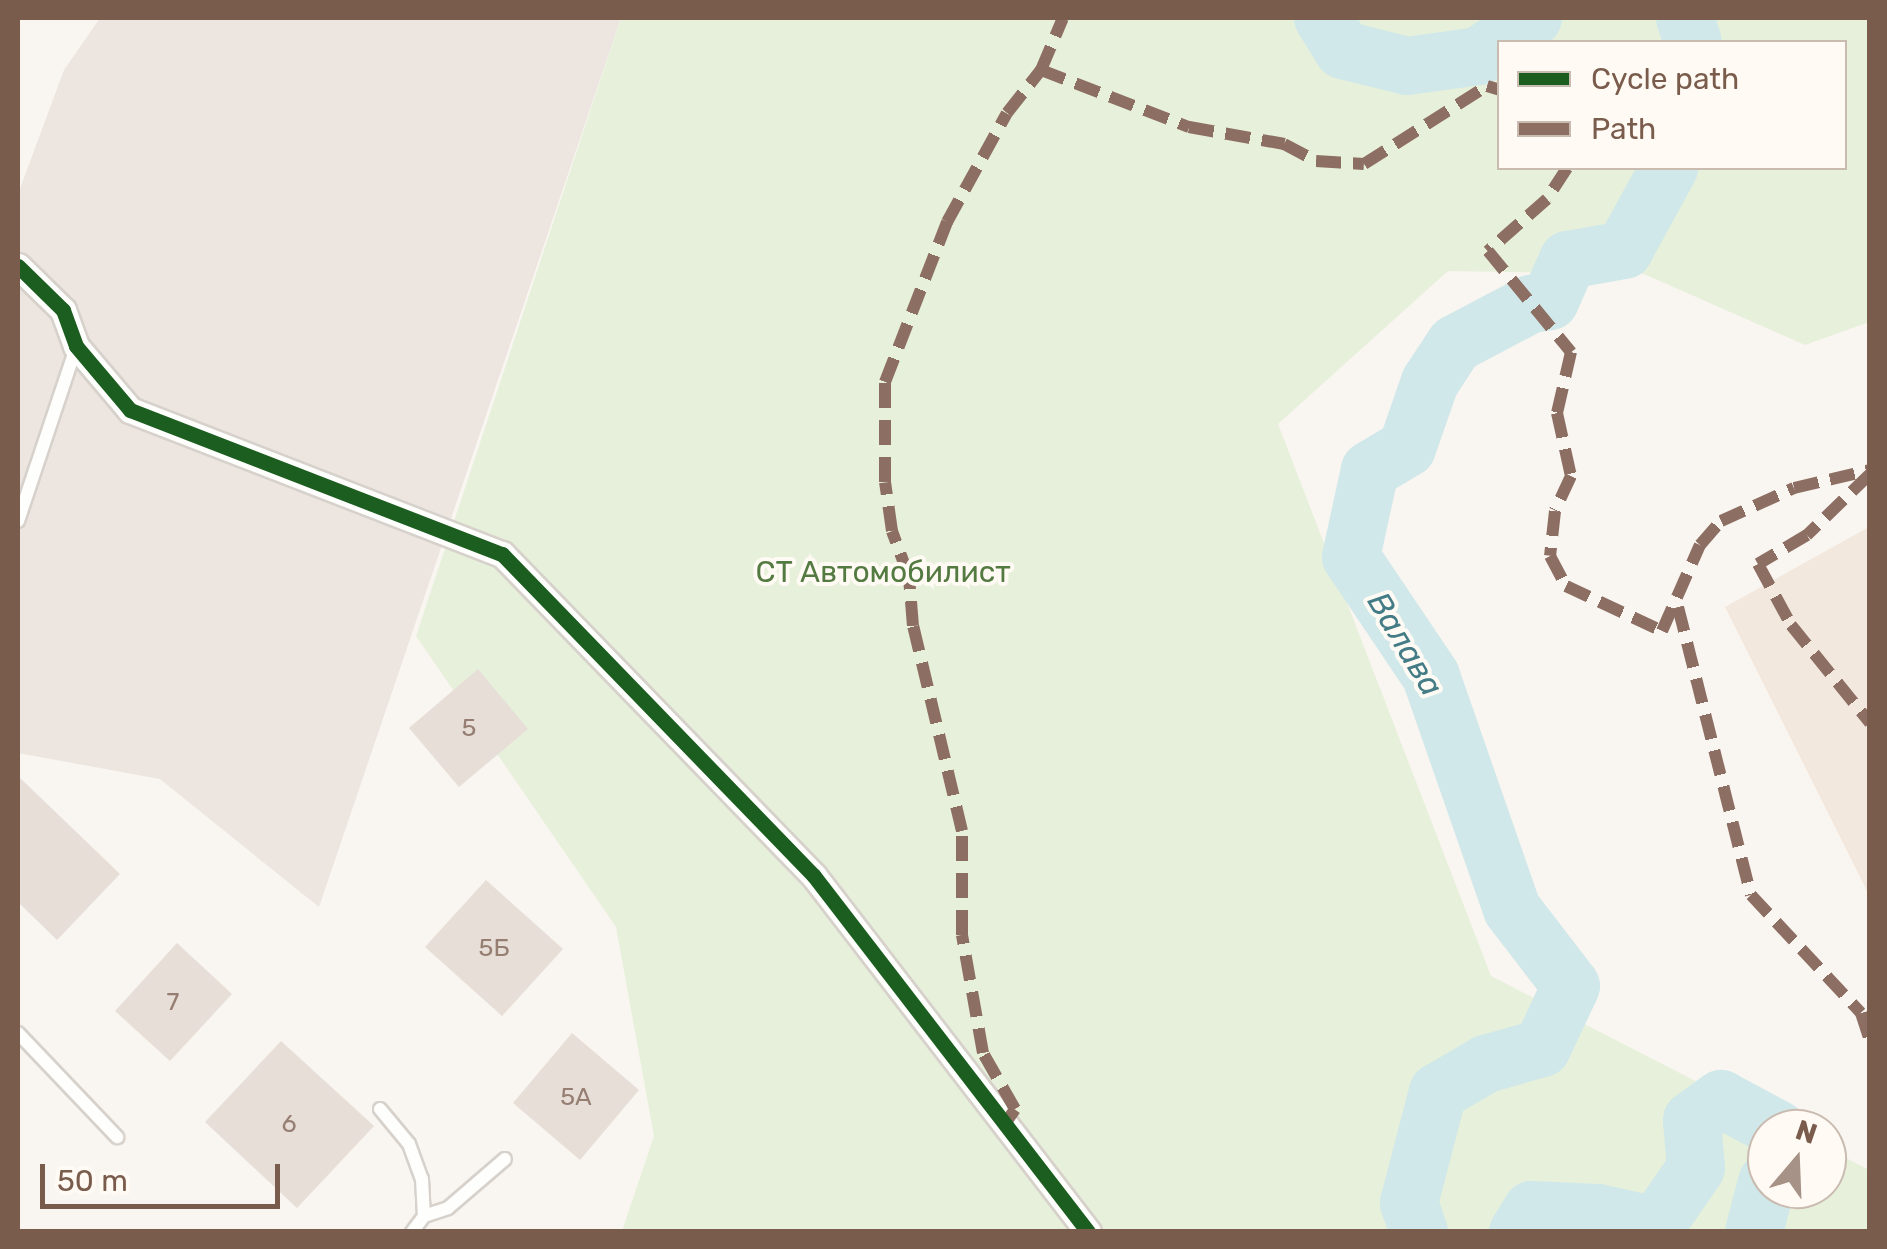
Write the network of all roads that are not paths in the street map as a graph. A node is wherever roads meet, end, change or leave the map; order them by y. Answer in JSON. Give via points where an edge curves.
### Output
{"nodes":[{"id":1,"x":18,"y":266,"type":"edge"},
{"id":2,"x":76,"y":346,"type":"junction"},
{"id":3,"x":18,"y":521,"type":"edge"},
{"id":4,"x":18,"y":1033,"type":"edge"},
{"id":5,"x":380,"y":1109,"type":"dead end"},
{"id":6,"x":118,"y":1138,"type":"dead end"},
{"id":7,"x":505,"y":1159,"type":"dead end"},
{"id":8,"x":424,"y":1216,"type":"junction"},
{"id":9,"x":412,"y":1232,"type":"edge"},
{"id":10,"x":1088,"y":1232,"type":"edge"}],
"edges":[{"from":1,"to":2,"type":"street","via":[[62,310]]},
{"from":2,"to":3,"type":"lane"},
{"from":2,"to":10,"type":"street","via":[[130,410],[502,554],[814,876]]},
{"from":4,"to":6,"type":"lane"},
{"from":5,"to":8,"type":"lane","via":[[409,1144],[422,1179]]},
{"from":7,"to":8,"type":"lane","via":[[448,1208]]},
{"from":8,"to":9,"type":"lane"}]}
